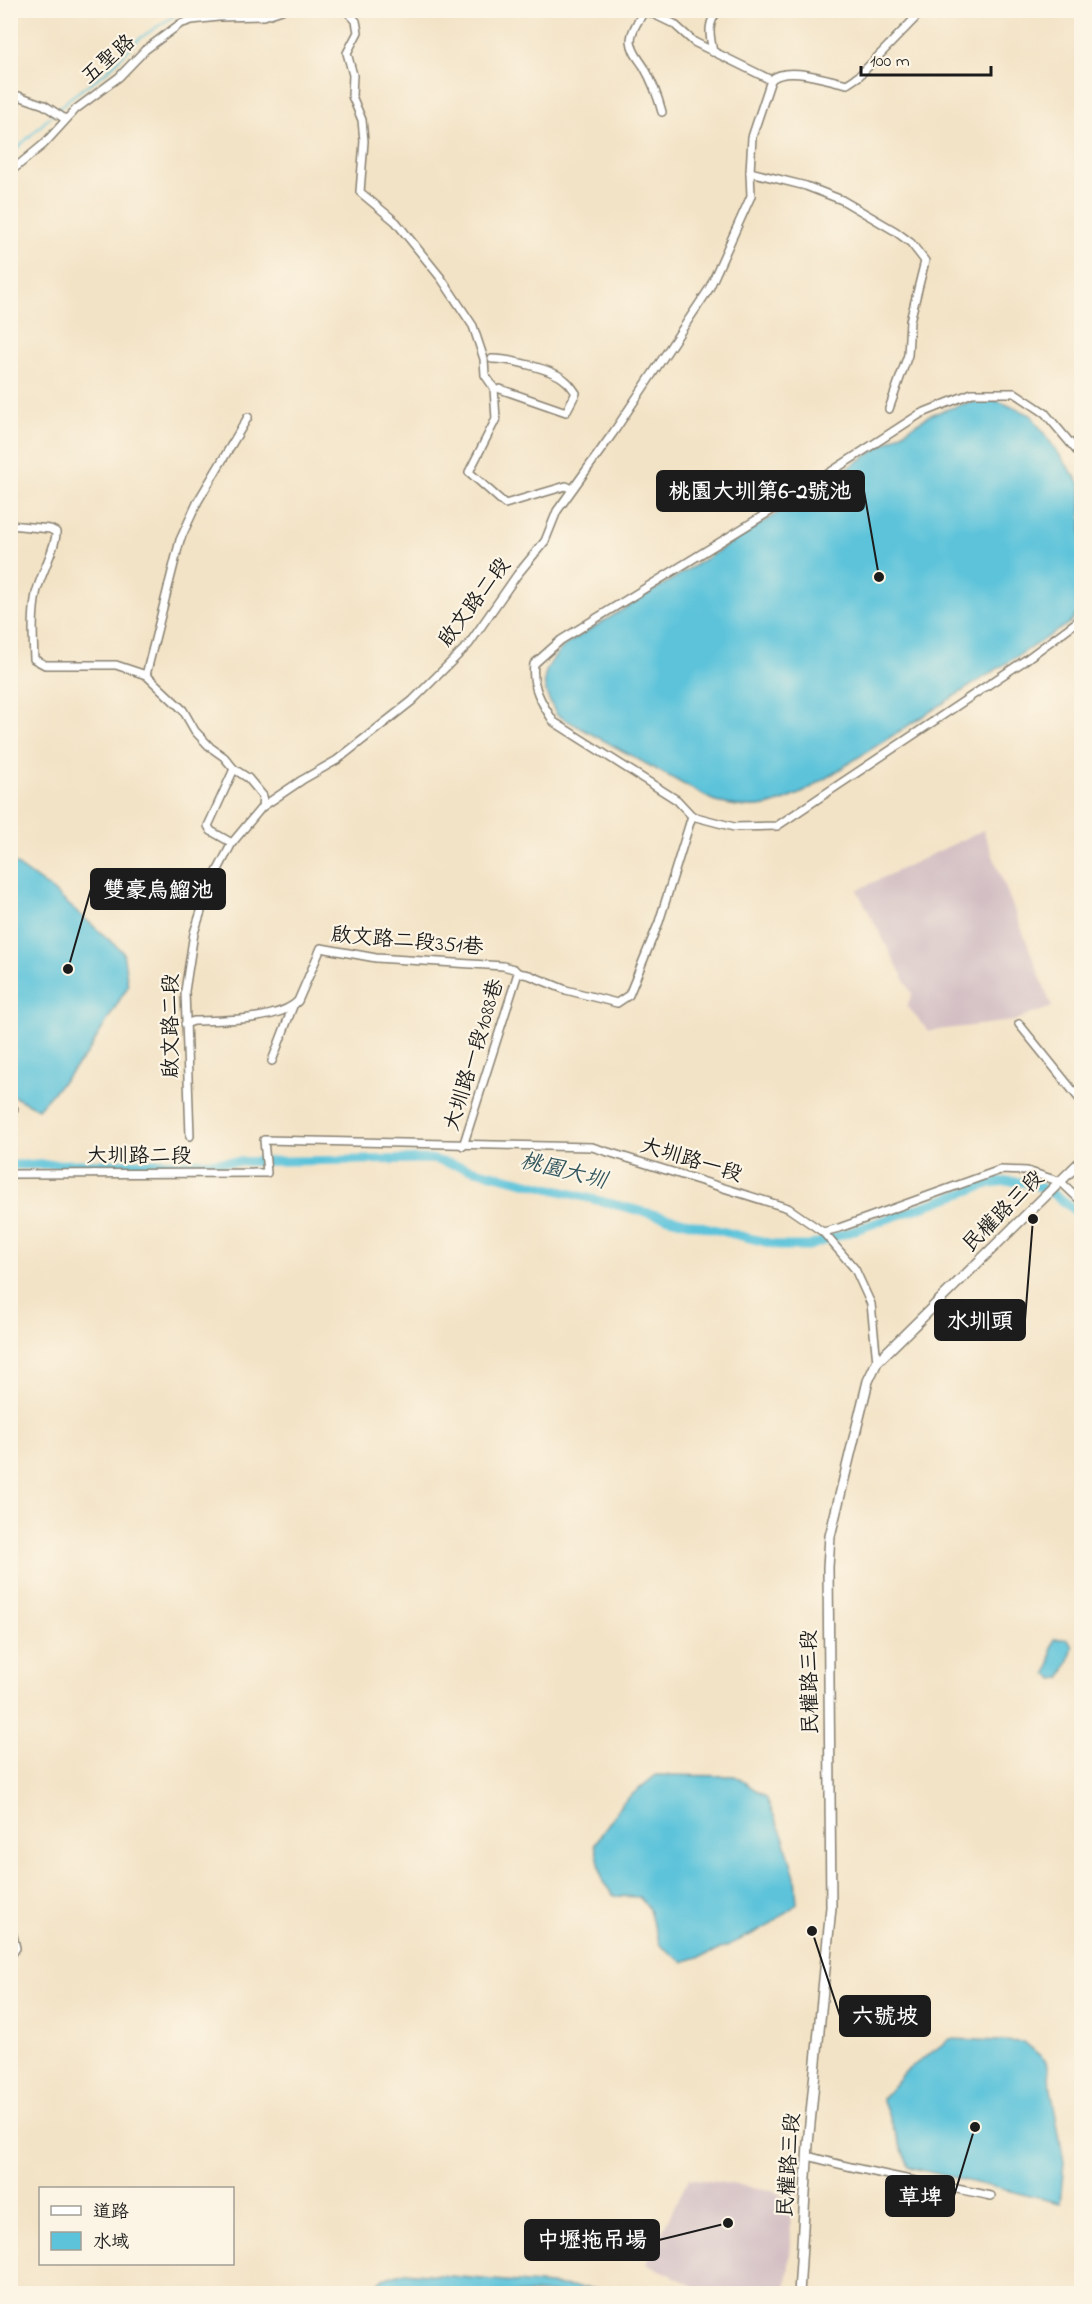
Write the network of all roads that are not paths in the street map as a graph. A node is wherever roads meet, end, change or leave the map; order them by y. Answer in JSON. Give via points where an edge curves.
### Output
{"nodes":[{"id":1,"x":282,"y":10,"type":"edge"},
{"id":2,"x":346,"y":10,"type":"edge"},
{"id":3,"x":719,"y":10,"type":"edge"},
{"id":4,"x":923,"y":10,"type":"edge"},
{"id":5,"x":645,"y":11,"type":"edge"},
{"id":6,"x":713,"y":52,"type":"junction"},
{"id":7,"x":771,"y":80,"type":"junction"},
{"id":8,"x":10,"y":93,"type":"edge"},
{"id":9,"x":662,"y":112,"type":"dead end"},
{"id":10,"x":65,"y":119,"type":"junction"},
{"id":11,"x":10,"y":172,"type":"edge"},
{"id":12,"x":750,"y":172,"type":"junction"},
{"id":13,"x":492,"y":359,"type":"dead end"},
{"id":14,"x":500,"y":389,"type":"dead end"},
{"id":15,"x":889,"y":410,"type":"dead end"},
{"id":16,"x":248,"y":417,"type":"dead end"},
{"id":17,"x":1082,"y":457,"type":"edge"},
{"id":18,"x":572,"y":489,"type":"junction"},
{"id":19,"x":10,"y":525,"type":"edge"},
{"id":20,"x":1082,"y":618,"type":"edge"},
{"id":21,"x":146,"y":675,"type":"junction"},
{"id":22,"x":234,"y":770,"type":"junction"},
{"id":23,"x":262,"y":807,"type":"junction"},
{"id":24,"x":692,"y":816,"type":"junction"},
{"id":25,"x":232,"y":843,"type":"junction"},
{"id":26,"x":518,"y":973,"type":"junction"},
{"id":27,"x":293,"y":1006,"type":"junction"},
{"id":28,"x":185,"y":1024,"type":"junction"},
{"id":29,"x":1019,"y":1024,"type":"dead end"},
{"id":30,"x":272,"y":1061,"type":"dead end"},
{"id":31,"x":1082,"y":1102,"type":"edge"},
{"id":32,"x":190,"y":1136,"type":"dead end"},
{"id":33,"x":464,"y":1146,"type":"junction"},
{"id":34,"x":1082,"y":1160,"type":"edge"},
{"id":35,"x":267,"y":1173,"type":"joint"},
{"id":36,"x":10,"y":1174,"type":"edge"},
{"id":37,"x":1060,"y":1182,"type":"junction"},
{"id":38,"x":1082,"y":1202,"type":"edge"},
{"id":39,"x":824,"y":1233,"type":"junction"},
{"id":40,"x":877,"y":1362,"type":"junction"},
{"id":41,"x":10,"y":1923,"type":"edge"},
{"id":42,"x":10,"y":1957,"type":"edge"},
{"id":43,"x":808,"y":2156,"type":"junction"},
{"id":44,"x":991,"y":2196,"type":"dead end"},
{"id":45,"x":799,"y":2294,"type":"edge"}],
"edges":[{"from":1,"to":10,"type":"street","name":"五聖路","via":[[264,16],[218,17],[180,24]]},
{"from":2,"to":18,"type":"street","via":[[356,21],[358,32],[347,53],[353,75],[352,96],[362,120],[360,192],[396,222],[441,278],[472,326],[485,375],[494,388],[496,419],[469,472],[505,504],[566,486]]},
{"from":3,"to":6,"type":"street","via":[[710,23]]},
{"from":4,"to":7,"type":"street","via":[[847,84],[788,72]]},
{"from":5,"to":6,"type":"street","via":[[674,24]]},
{"from":5,"to":9,"type":"street","via":[[631,40]]},
{"from":6,"to":7,"type":"street"},
{"from":7,"to":12,"type":"street","name":"啟文路二段","via":[[752,137]]},
{"from":8,"to":10,"type":"street","via":[[44,105]]},
{"from":10,"to":11,"type":"street","name":"五聖路","via":[[44,144]]},
{"from":12,"to":15,"type":"street","via":[[842,200],[895,231],[925,261],[910,321],[908,355]]},
{"from":12,"to":18,"type":"street","name":"啟文路二段","via":[[751,196],[710,289]]},
{"from":13,"to":14,"type":"street","via":[[508,359],[558,376],[576,393],[566,412]]},
{"from":16,"to":21,"type":"street","via":[[198,501],[180,540]]},
{"from":17,"to":24,"type":"street","via":[[1045,413],[1015,393],[972,393],[920,414],[561,640],[534,664],[532,676],[540,702],[554,722],[676,800]]},
{"from":18,"to":23,"type":"street","name":"啟文路二段","via":[[557,511],[545,541],[469,644],[412,700],[337,760]]},
{"from":19,"to":21,"type":"street","via":[[56,532],[36,593],[34,659],[45,665],[116,665]]},
{"from":20,"to":24,"type":"street","via":[[777,826],[734,827]]},
{"from":21,"to":22,"type":"street","via":[[183,710],[195,731]]},
{"from":22,"to":23,"type":"street","via":[[248,778],[263,796]]},
{"from":22,"to":25,"type":"street","via":[[208,826]]},
{"from":23,"to":25,"type":"street","name":"啟文路二段"},
{"from":24,"to":26,"type":"street","via":[[658,922],[629,995],[616,1004]]},
{"from":25,"to":28,"type":"street","name":"啟文路二段","via":[[209,887],[194,933],[185,991]]},
{"from":26,"to":27,"type":"street","name":"啟文路二段351巷","via":[[503,966],[376,957],[321,948]]},
{"from":26,"to":33,"type":"street","name":"大圳路一段1088巷"},
{"from":27,"to":28,"type":"street","via":[[272,1014]]},
{"from":27,"to":30,"type":"street"},
{"from":28,"to":32,"type":"street","name":"啟文路二段"},
{"from":29,"to":31,"type":"street"},
{"from":33,"to":35,"type":"street","name":"大圳路一段","via":[[264,1140]]},
{"from":33,"to":39,"type":"street","name":"大圳路一段","via":[[592,1147],[788,1208]]},
{"from":34,"to":37,"type":"street","name":"民權路三段"},
{"from":35,"to":36,"type":"street","name":"大圳路二段"},
{"from":37,"to":38,"type":"street"},
{"from":37,"to":39,"type":"street","via":[[1027,1171],[1000,1170]]},
{"from":37,"to":40,"type":"street","name":"民權路三段"},
{"from":39,"to":40,"type":"street","name":"大圳路一段","via":[[855,1269],[871,1304]]},
{"from":40,"to":43,"type":"street","name":"民權路三段","via":[[868,1382],[830,1536],[831,1907]]},
{"from":41,"to":42,"type":"street","via":[[16,1948]]},
{"from":43,"to":44,"type":"street","via":[[848,2168]]},
{"from":43,"to":45,"type":"street","name":"民權路三段"}]}
